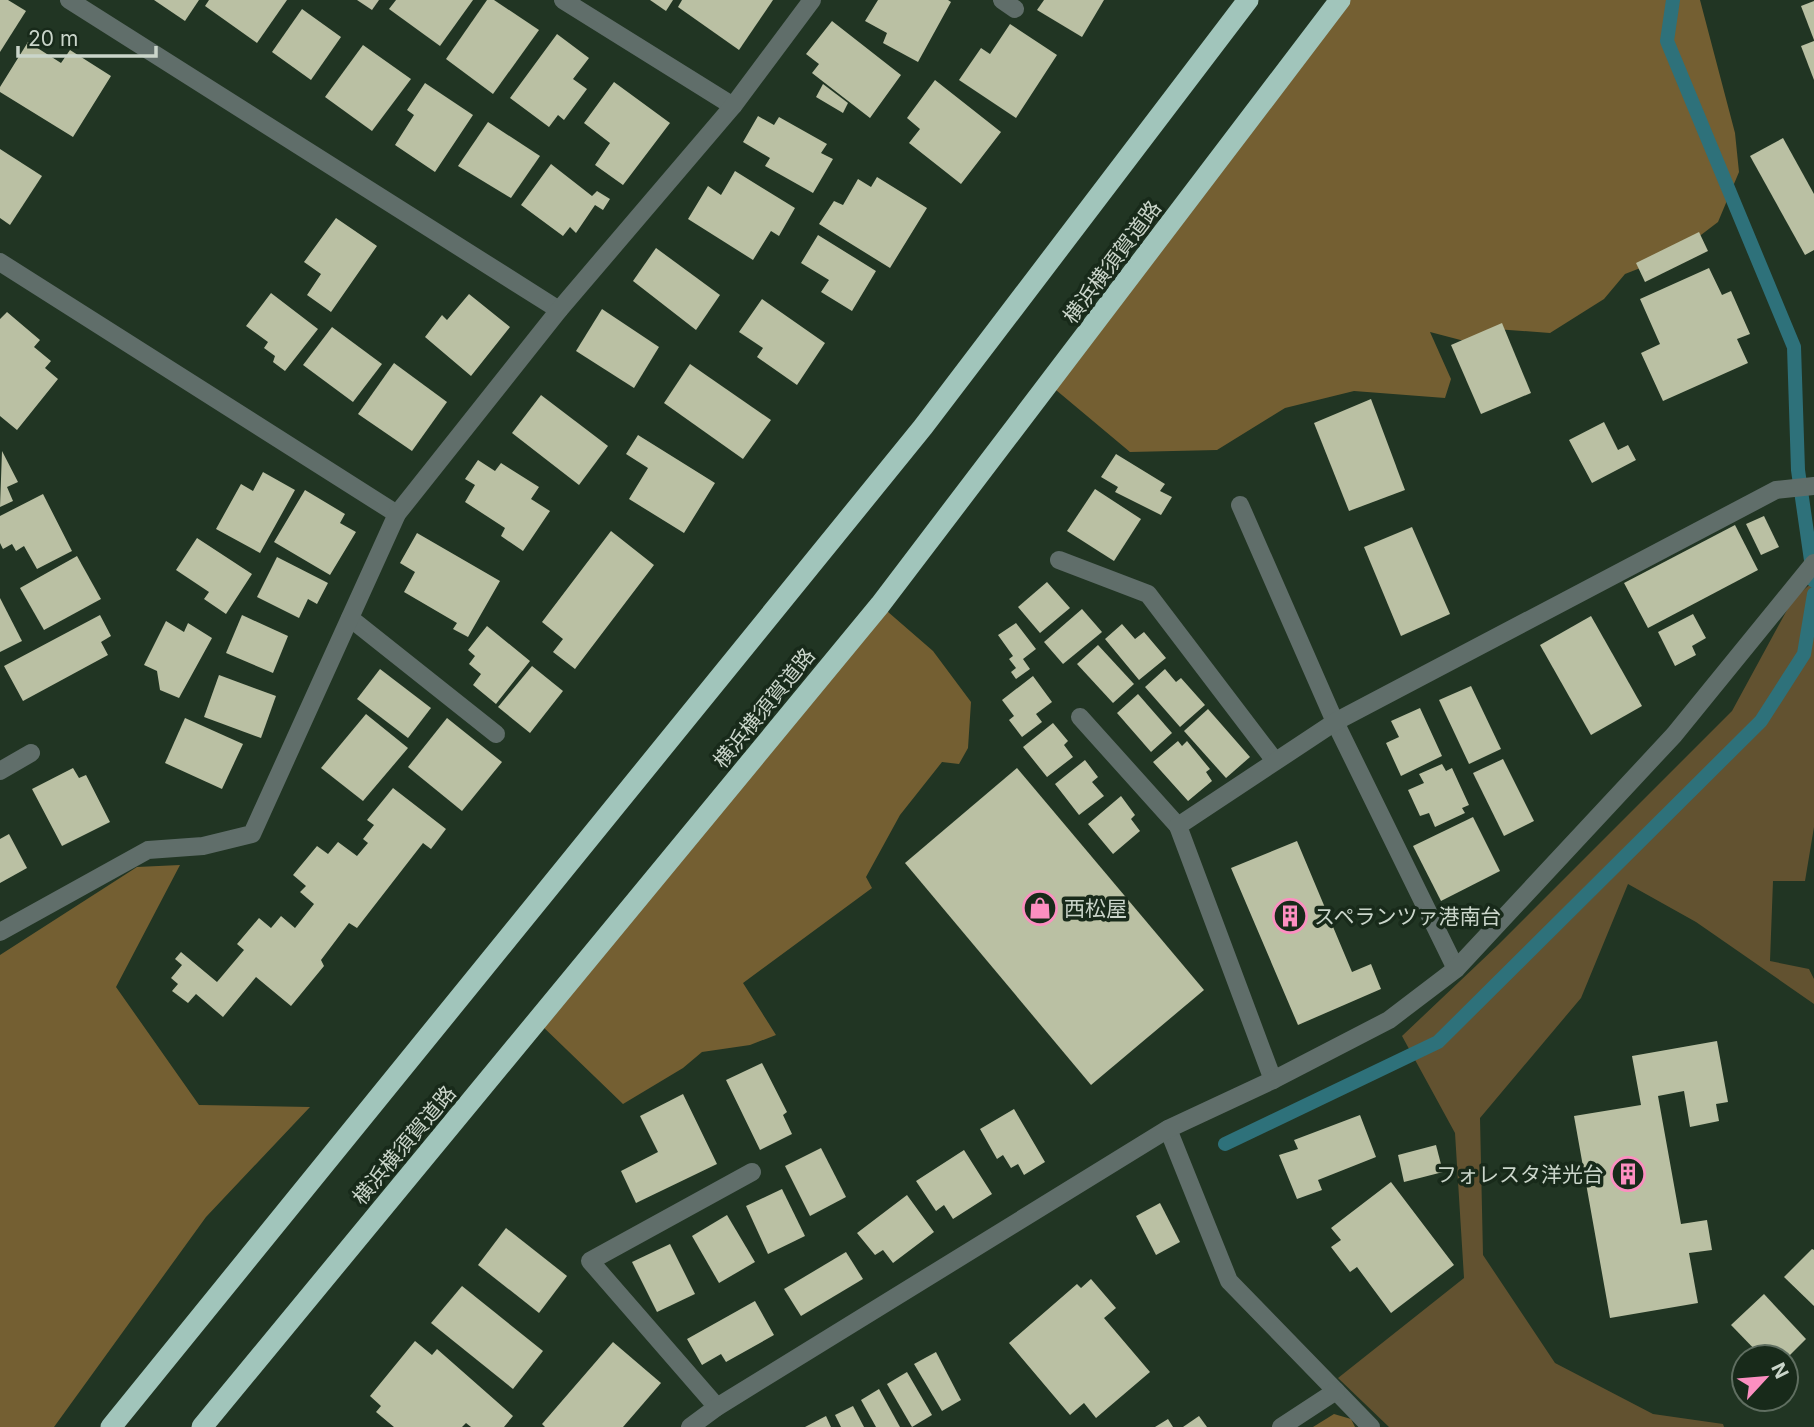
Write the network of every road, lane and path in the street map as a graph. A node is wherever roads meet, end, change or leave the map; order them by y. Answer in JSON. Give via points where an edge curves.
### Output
{"nodes":[{"id":1,"x":69,"y":0,"type":"edge"},
{"id":2,"x":563,"y":0,"type":"edge"},
{"id":3,"x":812,"y":0,"type":"edge"},
{"id":4,"x":1248,"y":0,"type":"edge"},
{"id":5,"x":1340,"y":0,"type":"edge"},
{"id":6,"x":733,"y":106,"type":"junction"},
{"id":7,"x":0,"y":262,"type":"edge"},
{"id":8,"x":559,"y":310,"type":"junction"},
{"id":9,"x":1814,"y":485,"type":"edge"},
{"id":10,"x":1240,"y":505,"type":"dead end"},
{"id":11,"x":397,"y":514,"type":"junction"},
{"id":12,"x":1059,"y":559,"type":"dead end"},
{"id":13,"x":1814,"y":563,"type":"edge"},
{"id":14,"x":350,"y":618,"type":"junction"},
{"id":15,"x":1080,"y":718,"type":"dead end"},
{"id":16,"x":1335,"y":722,"type":"junction"},
{"id":17,"x":496,"y":734,"type":"dead end"},
{"id":18,"x":31,"y":753,"type":"dead end"},
{"id":19,"x":1275,"y":761,"type":"junction"},
{"id":20,"x":0,"y":771,"type":"edge"},
{"id":21,"x":1178,"y":826,"type":"junction"},
{"id":22,"x":0,"y":932,"type":"edge"},
{"id":23,"x":1456,"y":969,"type":"junction"},
{"id":24,"x":1273,"y":1080,"type":"junction"},
{"id":25,"x":1168,"y":1129,"type":"junction"},
{"id":26,"x":752,"y":1172,"type":"dead end"},
{"id":27,"x":1336,"y":1391,"type":"junction"},
{"id":28,"x":717,"y":1407,"type":"junction"},
{"id":29,"x":111,"y":1427,"type":"edge"},
{"id":30,"x":202,"y":1427,"type":"edge"},
{"id":31,"x":690,"y":1427,"type":"edge"},
{"id":32,"x":1281,"y":1427,"type":"edge"},
{"id":33,"x":1371,"y":1427,"type":"edge"}],
"edges":[{"from":1,"to":8,"type":"street"},
{"from":2,"to":6,"type":"street"},
{"from":3,"to":6,"type":"street"},
{"from":4,"to":29,"type":"highway","via":[[923,427]]},
{"from":5,"to":30,"type":"highway","name":"横浜横須賀道路","via":[[880,606]]},
{"from":6,"to":8,"type":"street"},
{"from":7,"to":11,"type":"street"},
{"from":8,"to":11,"type":"street"},
{"from":9,"to":16,"type":"street","via":[[1776,490]]},
{"from":10,"to":16,"type":"street"},
{"from":11,"to":14,"type":"street"},
{"from":12,"to":19,"type":"street","via":[[1148,594]]},
{"from":13,"to":23,"type":"street","via":[[1674,735]]},
{"from":14,"to":17,"type":"street"},
{"from":14,"to":22,"type":"street","via":[[252,834],[203,846],[148,850]]},
{"from":15,"to":21,"type":"street"},
{"from":16,"to":19,"type":"street"},
{"from":16,"to":23,"type":"street"},
{"from":18,"to":20,"type":"street"},
{"from":19,"to":21,"type":"street"},
{"from":21,"to":24,"type":"street"},
{"from":23,"to":24,"type":"street","via":[[1389,1020]]},
{"from":24,"to":25,"type":"street"},
{"from":25,"to":27,"type":"street","via":[[1228,1281]]},
{"from":25,"to":28,"type":"street"},
{"from":26,"to":28,"type":"street","via":[[590,1261]]},
{"from":27,"to":32,"type":"street"},
{"from":27,"to":33,"type":"street"},
{"from":28,"to":31,"type":"street"}]}
